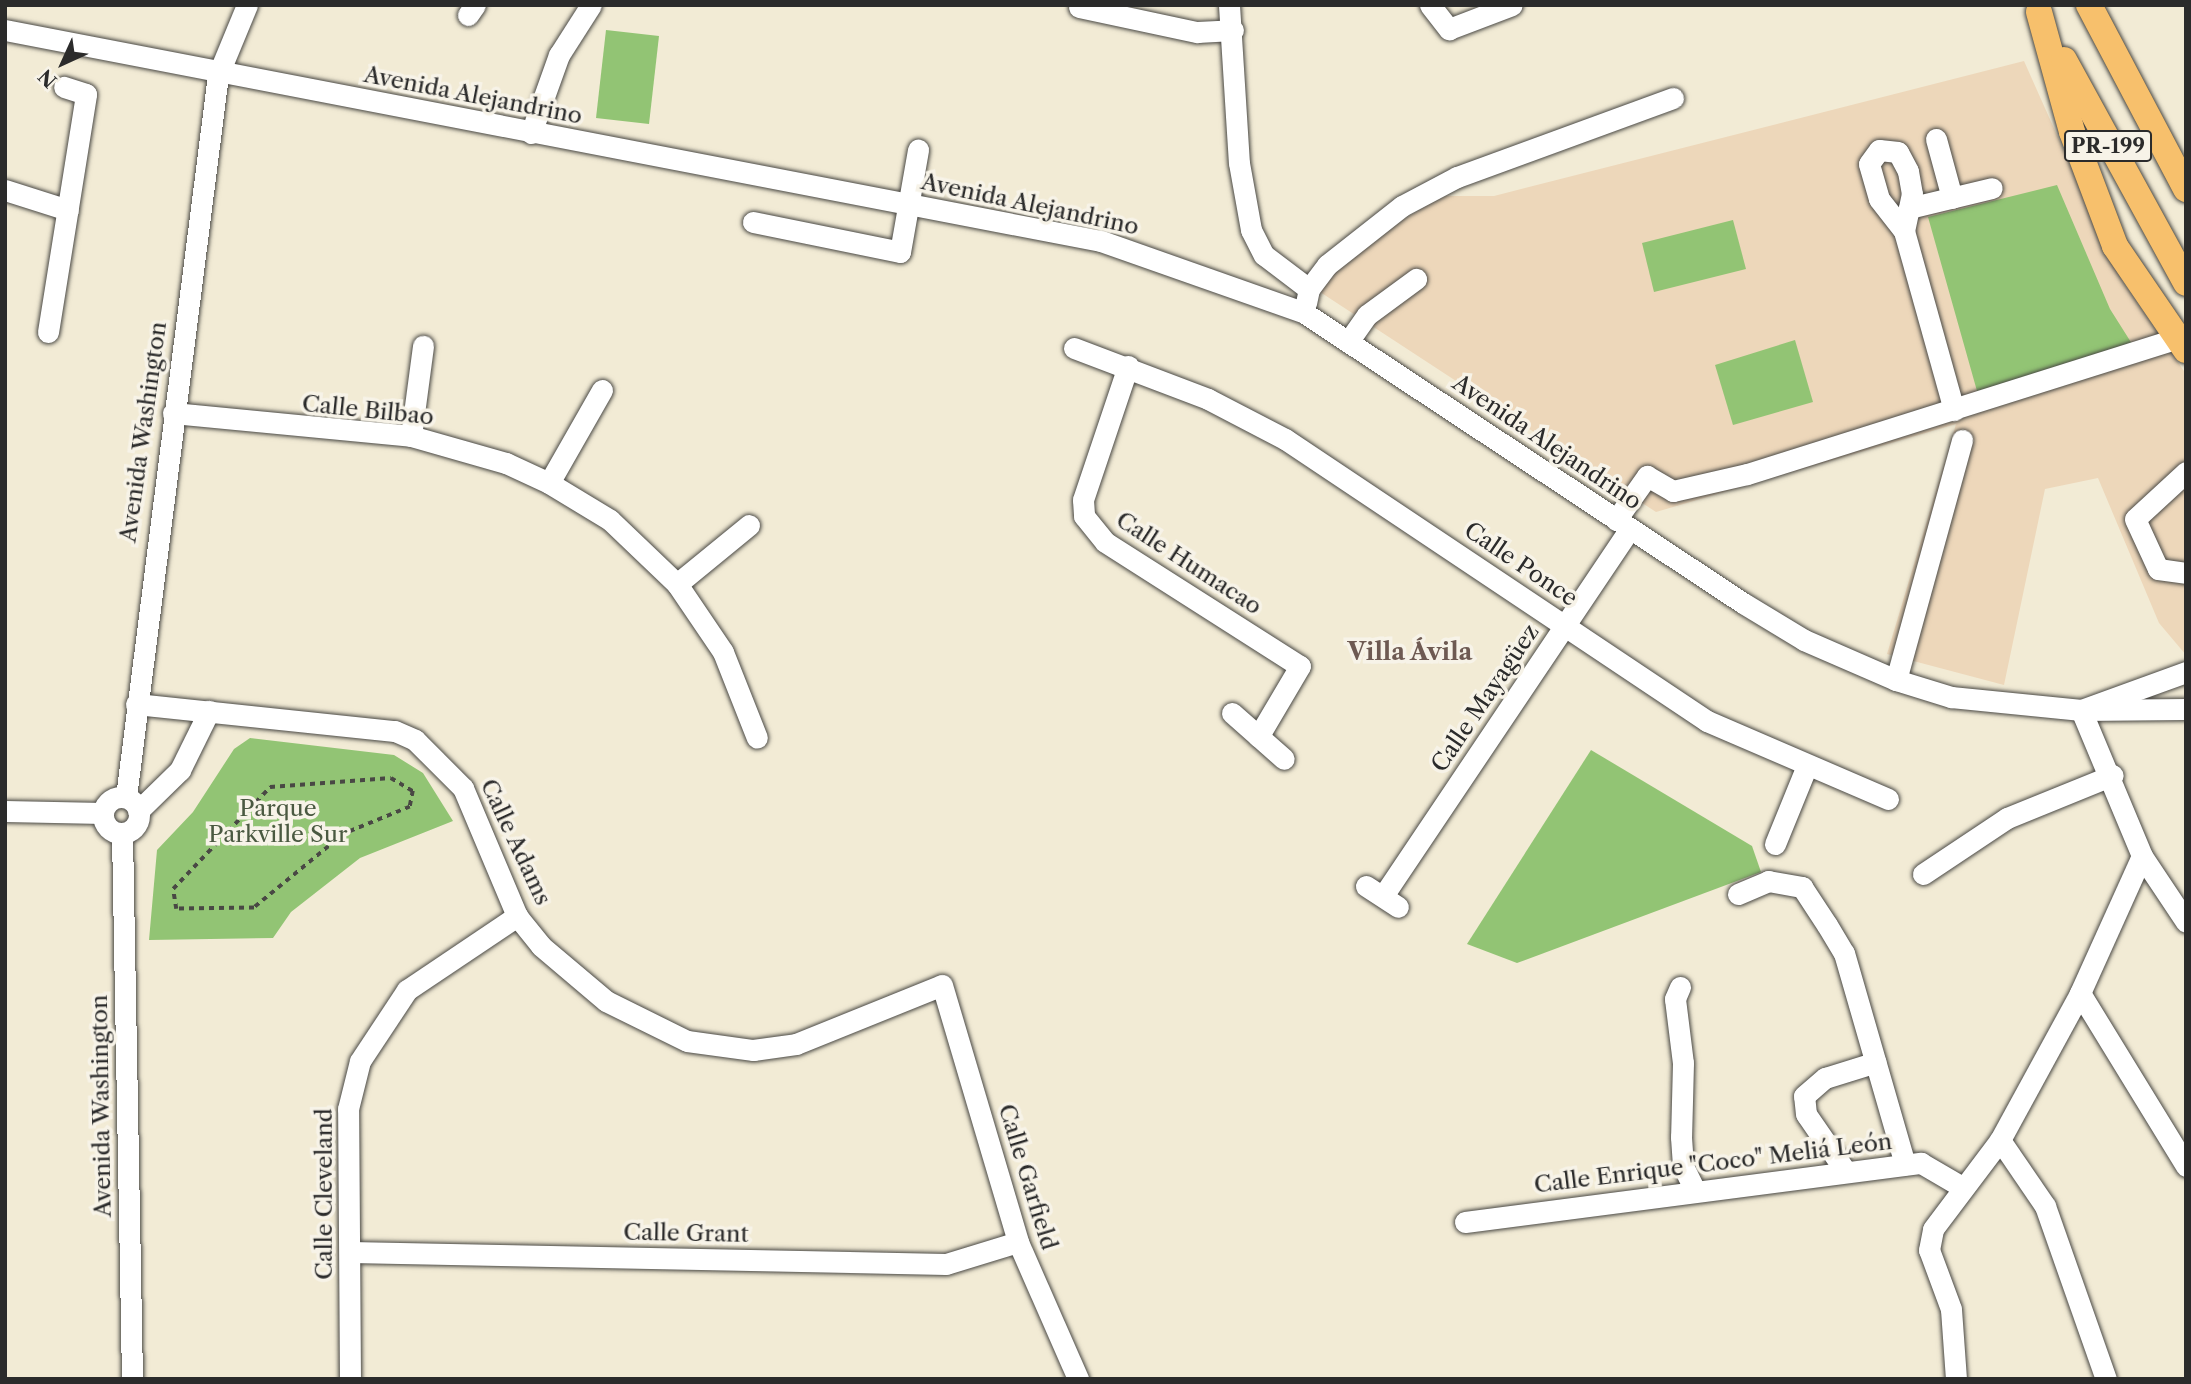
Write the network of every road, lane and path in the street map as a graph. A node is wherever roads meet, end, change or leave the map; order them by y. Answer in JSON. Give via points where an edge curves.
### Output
{"nodes":[{"id":1,"x":247,"y":5,"type":"edge"},
{"id":2,"x":591,"y":5,"type":"edge"},
{"id":3,"x":1229,"y":5,"type":"edge"},
{"id":4,"x":1430,"y":5,"type":"edge"},
{"id":5,"x":1512,"y":5,"type":"edge"},
{"id":6,"x":2089,"y":5,"type":"edge"},
{"id":7,"x":1079,"y":6,"type":"edge"},
{"id":8,"x":2038,"y":9,"type":"edge"},
{"id":9,"x":5,"y":30,"type":"edge"},
{"id":10,"x":1233,"y":30,"type":"junction"},
{"id":11,"x":218,"y":75,"type":"junction"},
{"id":12,"x":64,"y":87,"type":"dead end"},
{"id":13,"x":1673,"y":98,"type":"dead end"},
{"id":14,"x":531,"y":132,"type":"junction"},
{"id":15,"x":1936,"y":139,"type":"dead end"},
{"id":16,"x":918,"y":150,"type":"dead end"},
{"id":17,"x":1992,"y":188,"type":"dead end"},
{"id":18,"x":2186,"y":189,"type":"edge"},
{"id":19,"x":5,"y":190,"type":"edge"},
{"id":20,"x":1952,"y":198,"type":"junction"},
{"id":21,"x":909,"y":205,"type":"junction"},
{"id":22,"x":1909,"y":208,"type":"junction"},
{"id":23,"x":68,"y":210,"type":"junction"},
{"id":24,"x":753,"y":222,"type":"dead end"},
{"id":25,"x":1904,"y":231,"type":"junction"},
{"id":26,"x":1416,"y":279,"type":"dead end"},
{"id":27,"x":2186,"y":283,"type":"edge"},
{"id":28,"x":1309,"y":289,"type":"junction"},
{"id":29,"x":1303,"y":312,"type":"junction"},
{"id":30,"x":48,"y":332,"type":"dead end"},
{"id":31,"x":1348,"y":342,"type":"junction"},
{"id":32,"x":2181,"y":345,"type":"edge"},
{"id":33,"x":423,"y":346,"type":"dead end"},
{"id":34,"x":1074,"y":348,"type":"dead end"},
{"id":35,"x":1128,"y":366,"type":"junction"},
{"id":36,"x":601,"y":390,"type":"dead end"},
{"id":37,"x":1954,"y":410,"type":"junction"},
{"id":38,"x":173,"y":413,"type":"junction"},
{"id":39,"x":411,"y":436,"type":"junction"},
{"id":40,"x":1962,"y":440,"type":"dead end"},
{"id":41,"x":2186,"y":472,"type":"edge"},
{"id":42,"x":549,"y":483,"type":"junction"},
{"id":43,"x":1623,"y":524,"type":"junction"},
{"id":44,"x":749,"y":526,"type":"dead end"},
{"id":45,"x":2186,"y":573,"type":"edge"},
{"id":46,"x":677,"y":584,"type":"junction"},
{"id":47,"x":1565,"y":625,"type":"junction"},
{"id":48,"x":2185,"y":674,"type":"edge"},
{"id":49,"x":1896,"y":680,"type":"junction"},
{"id":50,"x":136,"y":704,"type":"junction"},
{"id":51,"x":2186,"y":709,"type":"edge"},
{"id":52,"x":2081,"y":710,"type":"junction"},
{"id":53,"x":209,"y":711,"type":"junction"},
{"id":54,"x":1232,"y":713,"type":"dead end"},
{"id":55,"x":1258,"y":737,"type":"junction"},
{"id":56,"x":757,"y":738,"type":"dead end"},
{"id":57,"x":1284,"y":759,"type":"dead end"},
{"id":58,"x":1806,"y":768,"type":"junction"},
{"id":59,"x":2113,"y":775,"type":"junction"},
{"id":60,"x":1888,"y":799,"type":"dead end"},
{"id":61,"x":132,"y":804,"type":"junction"},
{"id":62,"x":5,"y":811,"type":"edge"},
{"id":63,"x":103,"y":813,"type":"junction"},
{"id":64,"x":122,"y":833,"type":"junction"},
{"id":65,"x":1775,"y":844,"type":"dead end"},
{"id":66,"x":2142,"y":856,"type":"junction"},
{"id":67,"x":1923,"y":874,"type":"dead end"},
{"id":68,"x":173,"y":889,"type":"joint"},
{"id":69,"x":1738,"y":894,"type":"dead end"},
{"id":70,"x":1382,"y":896,"type":"dead end"},
{"id":71,"x":517,"y":916,"type":"junction"},
{"id":72,"x":2186,"y":922,"type":"edge"},
{"id":73,"x":942,"y":985,"type":"joint"},
{"id":74,"x":1680,"y":987,"type":"dead end"},
{"id":75,"x":2080,"y":993,"type":"junction"},
{"id":76,"x":1876,"y":1062,"type":"junction"},
{"id":77,"x":2000,"y":1140,"type":"junction"},
{"id":78,"x":1905,"y":1164,"type":"junction"},
{"id":79,"x":2186,"y":1166,"type":"edge"},
{"id":80,"x":1846,"y":1172,"type":"junction"},
{"id":81,"x":1962,"y":1187,"type":"junction"},
{"id":82,"x":1695,"y":1191,"type":"junction"},
{"id":83,"x":1465,"y":1222,"type":"dead end"},
{"id":84,"x":1018,"y":1242,"type":"junction"},
{"id":85,"x":350,"y":1252,"type":"junction"},
{"id":86,"x":132,"y":1379,"type":"edge"},
{"id":87,"x":350,"y":1379,"type":"edge"},
{"id":88,"x":1078,"y":1379,"type":"edge"},
{"id":89,"x":1956,"y":1379,"type":"edge"},
{"id":90,"x":2106,"y":1379,"type":"edge"}],
"edges":[{"from":1,"to":11,"type":"street","name":"Avenida Washington"},
{"from":2,"to":14,"type":"street","via":[[559,55]]},
{"from":3,"to":10,"type":"street"},
{"from":4,"to":5,"type":"street","via":[[1449,29]]},
{"from":6,"to":18,"type":"main road","number":"PR-199"},
{"from":7,"to":10,"type":"street","via":[[1197,32]]},
{"from":8,"to":27,"type":"main road","number":"PR-199","via":[[2144,217]]},
{"from":8,"to":32,"type":"main road","via":[[2072,132],[2115,246]]},
{"from":9,"to":11,"type":"street","name":"Avenida Alejandrino"},
{"from":10,"to":28,"type":"street","via":[[1237,150],[1251,230],[1264,255]]},
{"from":11,"to":14,"type":"street","name":"Avenida Alejandrino"},
{"from":11,"to":38,"type":"street","name":"Avenida Washington"},
{"from":12,"to":23,"type":"street","via":[[86,94]]},
{"from":13,"to":28,"type":"street","via":[[1457,177],[1402,206],[1327,265]]},
{"from":14,"to":21,"type":"street","name":"Avenida Alejandrino"},
{"from":15,"to":20,"type":"street"},
{"from":16,"to":21,"type":"street"},
{"from":17,"to":20,"type":"street"},
{"from":19,"to":23,"type":"street"},
{"from":20,"to":22,"type":"street"},
{"from":21,"to":24,"type":"street","via":[[900,252]]},
{"from":21,"to":29,"type":"street","name":"Avenida Alejandrino","via":[[1101,242]]},
{"from":22,"to":25,"type":"street"},
{"from":22,"to":25,"type":"street","via":[[1903,159],[1879,150],[1870,164],[1879,200]]},
{"from":23,"to":30,"type":"street"},
{"from":25,"to":37,"type":"street"},
{"from":26,"to":31,"type":"street","via":[[1367,315]]},
{"from":28,"to":29,"type":"street"},
{"from":29,"to":31,"type":"street","name":"Avenida Alejandrino"},
{"from":31,"to":43,"type":"street","name":"Avenida Alejandrino"},
{"from":32,"to":37,"type":"street"},
{"from":33,"to":39,"type":"street"},
{"from":34,"to":35,"type":"street","name":"Calle Ponce"},
{"from":35,"to":47,"type":"street","name":"Calle Ponce","via":[[1285,439]]},
{"from":35,"to":55,"type":"street","name":"Calle Humacao","via":[[1083,500],[1084,516],[1105,542],[1300,666]]},
{"from":36,"to":42,"type":"street"},
{"from":37,"to":43,"type":"street","name":"Calle Mayagüez","via":[[1683,490],[1665,488],[1647,476]]},
{"from":38,"to":39,"type":"street","name":"Calle Bilbao"},
{"from":38,"to":50,"type":"street","name":"Avenida Washington"},
{"from":39,"to":42,"type":"street","name":"Calle Bilbao","via":[[476,453]]},
{"from":40,"to":49,"type":"street"},
{"from":41,"to":45,"type":"street","via":[[2135,519],[2158,569]]},
{"from":42,"to":46,"type":"street","name":"Calle Bilbao","via":[[610,520]]},
{"from":43,"to":47,"type":"street","name":"Calle Mayagüez"},
{"from":43,"to":49,"type":"street","name":"Avenida Alejandrino","via":[[1804,640]]},
{"from":44,"to":46,"type":"street"},
{"from":46,"to":56,"type":"street","name":"Calle Bilbao","via":[[723,652]]},
{"from":47,"to":58,"type":"street","name":"Calle Ponce","via":[[1707,721]]},
{"from":47,"to":70,"type":"street","name":"Calle Mayagüez"},
{"from":48,"to":52,"type":"street","name":"Avenida Alejandrino"},
{"from":49,"to":52,"type":"street","name":"Avenida Alejandrino","via":[[1951,697]]},
{"from":50,"to":53,"type":"street","name":"Calle Adams"},
{"from":50,"to":61,"type":"street","name":"Avenida Washington"},
{"from":51,"to":52,"type":"street"},
{"from":52,"to":59,"type":"street"},
{"from":53,"to":61,"type":"street","via":[[180,771]]},
{"from":53,"to":71,"type":"street","name":"Calle Adams","via":[[395,731],[415,740],[463,788]]},
{"from":54,"to":55,"type":"street"},
{"from":55,"to":57,"type":"street"},
{"from":58,"to":60,"type":"street","name":"Calle Ponce"},
{"from":58,"to":65,"type":"street"},
{"from":59,"to":66,"type":"street"},
{"from":59,"to":67,"type":"street","via":[[2007,818]]},
{"from":61,"to":63,"type":"street","via":[[108,802]]},
{"from":61,"to":64,"type":"street","name":"Avenida Washington","via":[[133,828]]},
{"from":62,"to":63,"type":"street"},
{"from":63,"to":64,"type":"street","via":[[110,830]]},
{"from":64,"to":86,"type":"street","name":"Avenida Washington"},
{"from":66,"to":72,"type":"street"},
{"from":66,"to":75,"type":"street"},
{"from":68,"to":68,"type":"path","via":[[178,911],[251,910],[344,834],[410,807],[415,794],[391,778],[270,787]]},
{"from":69,"to":76,"type":"street","via":[[1768,881],[1802,887],[1844,953]]},
{"from":71,"to":73,"type":"street","name":"Calle Adams","via":[[556,961],[606,1002],[646,1026],[720,1048],[796,1044]]},
{"from":71,"to":85,"type":"street","name":"Calle Cleveland","via":[[407,990],[370,1039],[348,1109]]},
{"from":73,"to":84,"type":"street","name":"Calle Garfield"},
{"from":74,"to":82,"type":"street","via":[[1675,1007],[1683,1063],[1682,1146]]},
{"from":75,"to":77,"type":"street"},
{"from":75,"to":79,"type":"street"},
{"from":76,"to":78,"type":"street"},
{"from":76,"to":80,"type":"street","via":[[1825,1079],[1804,1096],[1805,1114]]},
{"from":77,"to":81,"type":"street"},
{"from":77,"to":90,"type":"street","via":[[2045,1206]]},
{"from":78,"to":80,"type":"street","name":"Calle Enrique \"Coco\" Meliá León"},
{"from":78,"to":81,"type":"street","name":"Calle Enrique \"Coco\" Meliá León","via":[[1922,1163]]},
{"from":80,"to":82,"type":"street","name":"Calle Enrique \"Coco\" Meliá León"},
{"from":81,"to":89,"type":"street","via":[[1946,1204],[1929,1250],[1951,1309]]},
{"from":82,"to":83,"type":"street","name":"Calle Enrique \"Coco\" Meliá León"},
{"from":84,"to":85,"type":"street","name":"Calle Grant","via":[[946,1264]]},
{"from":84,"to":88,"type":"street","name":"Calle Garfield"},
{"from":85,"to":87,"type":"street","name":"Calle Cleveland"}]}
